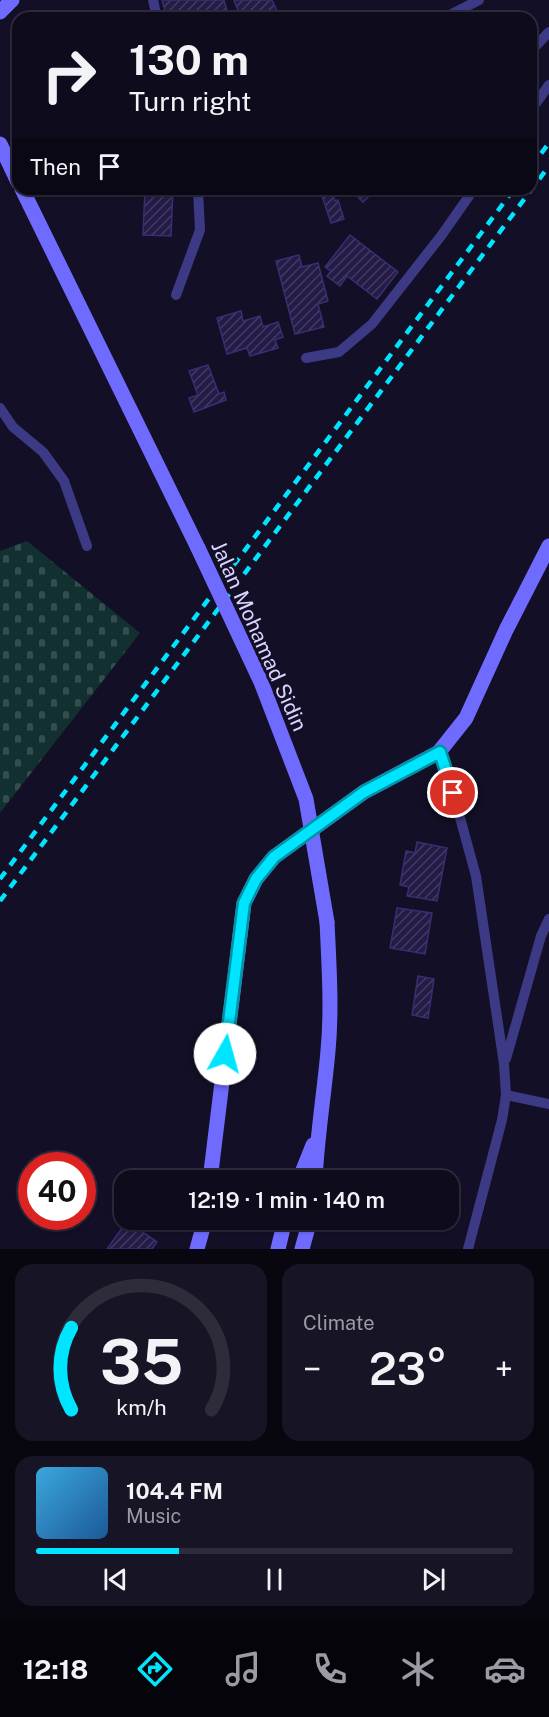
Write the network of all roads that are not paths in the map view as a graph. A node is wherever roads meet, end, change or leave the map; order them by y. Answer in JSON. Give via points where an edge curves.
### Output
{"nodes":[{"id":1,"x":12,"y":0,"type":"edge"},
{"id":2,"x":479,"y":0,"type":"edge"},
{"id":3,"x":0,"y":12,"type":"edge"},
{"id":4,"x":456,"y":12,"type":"edge"},
{"id":5,"x":549,"y":32,"type":"edge"},
{"id":6,"x":537,"y":45,"type":"edge"},
{"id":7,"x":549,"y":85,"type":"edge"},
{"id":8,"x":537,"y":102,"type":"edge"},
{"id":9,"x":0,"y":144,"type":"edge"},
{"id":10,"x":12,"y":169,"type":"edge"},
{"id":11,"x":25,"y":195,"type":"edge"},
{"id":12,"x":198,"y":195,"type":"edge"},
{"id":13,"x":470,"y":195,"type":"edge"},
{"id":14,"x":176,"y":295,"type":"dead end"},
{"id":15,"x":306,"y":358,"type":"dead end"},
{"id":16,"x":0,"y":408,"type":"edge"},
{"id":17,"x":87,"y":546,"type":"dead end"},
{"id":18,"x":549,"y":546,"type":"edge"},
{"id":19,"x":440,"y":752,"type":"junction"},
{"id":20,"x":549,"y":919,"type":"edge"},
{"id":21,"x":504,"y":1064,"type":"junction"},
{"id":22,"x":506,"y":1095,"type":"junction"},
{"id":23,"x":549,"y":1104,"type":"edge"},
{"id":24,"x":318,"y":1134,"type":"junction"},
{"id":25,"x":211,"y":1170,"type":"edge"},
{"id":26,"x":303,"y":1170,"type":"edge"},
{"id":27,"x":316,"y":1170,"type":"edge"},
{"id":28,"x":202,"y":1230,"type":"edge"},
{"id":29,"x":283,"y":1230,"type":"edge"},
{"id":30,"x":308,"y":1230,"type":"edge"},
{"id":31,"x":197,"y":1249,"type":"edge"},
{"id":32,"x":278,"y":1249,"type":"edge"},
{"id":33,"x":303,"y":1249,"type":"edge"},
{"id":34,"x":468,"y":1249,"type":"edge"}],
"edges":[{"from":1,"to":3,"type":"main road"},
{"from":2,"to":4,"type":"lane"},
{"from":5,"to":6,"type":"lane"},
{"from":7,"to":8,"type":"lane"},
{"from":9,"to":10,"type":"main road"},
{"from":11,"to":24,"type":"main road","name":"Jalan Mohamad Sidin","bridge":true,"via":[[261,682],[306,799],[327,922],[330,982],[328,1050]]},
{"from":12,"to":14,"type":"lane","via":[[200,230]]},
{"from":13,"to":15,"type":"lane","via":[[372,324],[339,352]]},
{"from":16,"to":17,"type":"lane","via":[[13,427],[43,452],[64,481]]},
{"from":18,"to":19,"type":"main road","via":[[466,718]]},
{"from":19,"to":21,"type":"lane","via":[[476,876]]},
{"from":19,"to":25,"type":"main road","via":[[364,792],[274,857],[256,879],[244,903]]},
{"from":20,"to":21,"type":"lane"},
{"from":21,"to":22,"type":"lane"},
{"from":22,"to":23,"type":"lane"},
{"from":22,"to":34,"type":"lane"},
{"from":24,"to":26,"type":"main road","name":"Jalan Mohamad Sidin"},
{"from":24,"to":27,"type":"main road","name":"Jalan Mohamad Sidin"},
{"from":28,"to":31,"type":"main road"},
{"from":29,"to":32,"type":"main road"},
{"from":30,"to":33,"type":"main road"}]}
